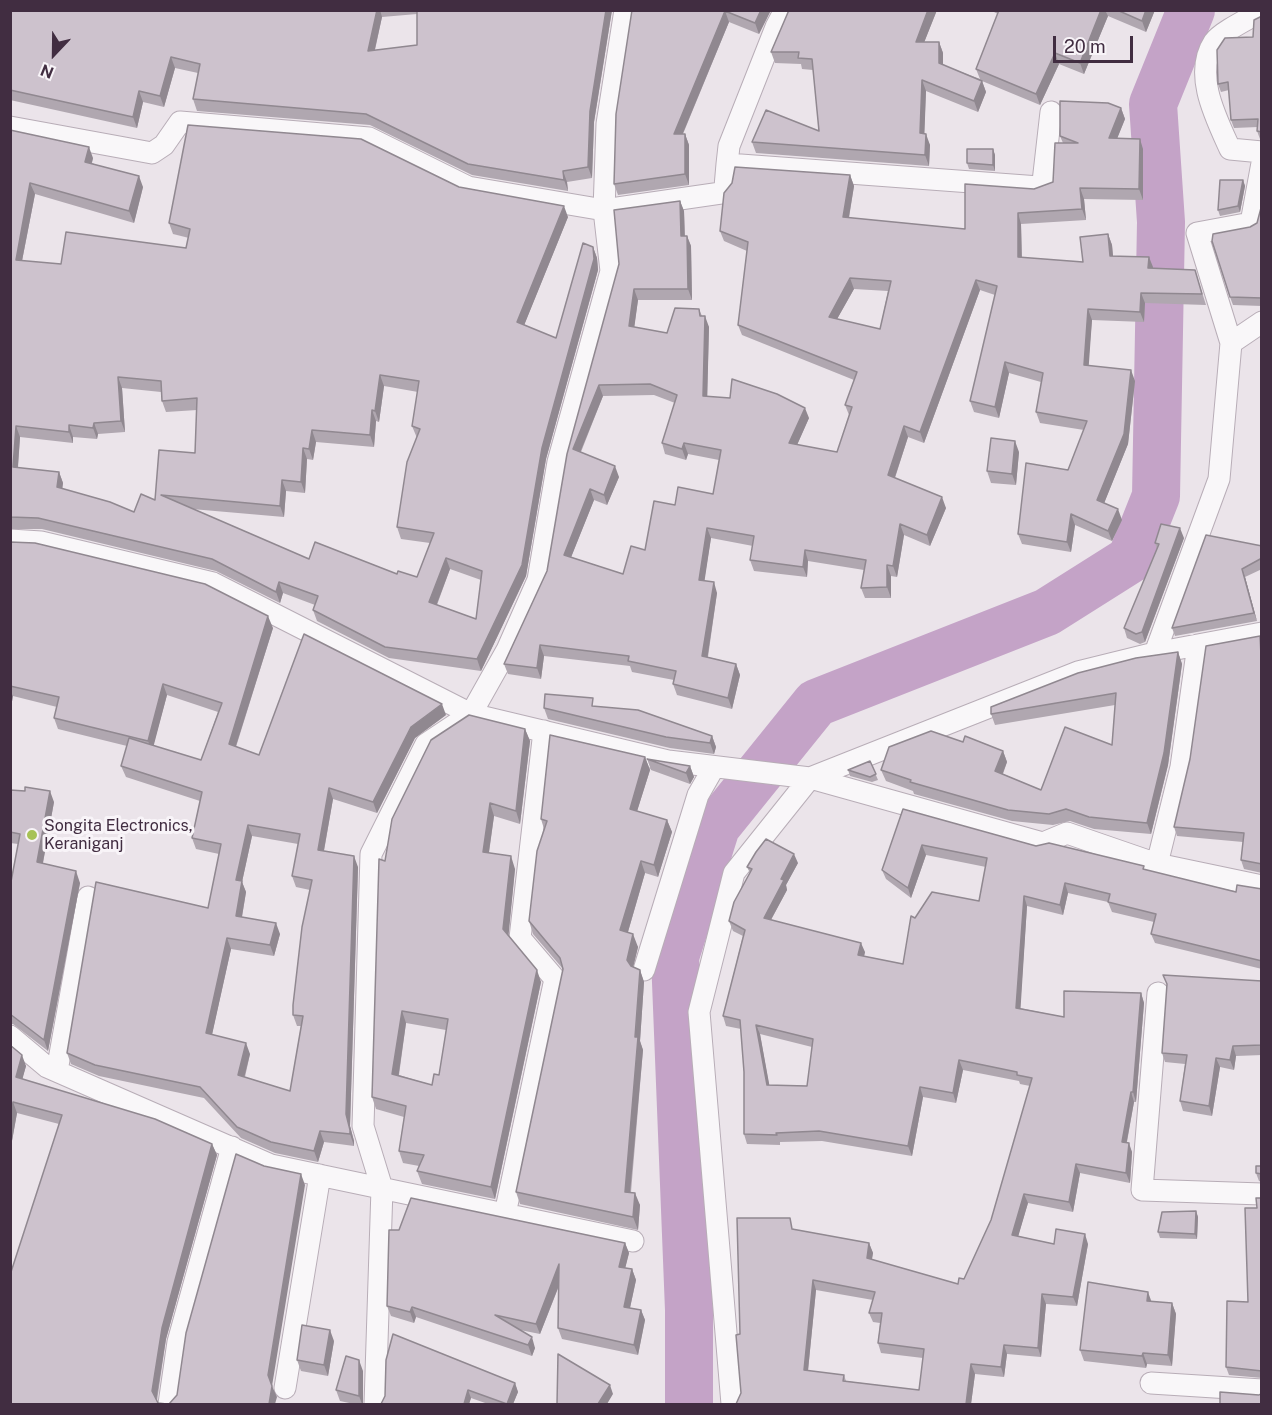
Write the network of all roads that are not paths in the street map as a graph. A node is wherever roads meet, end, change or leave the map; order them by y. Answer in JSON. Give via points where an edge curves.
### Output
{"nodes":[{"id":1,"x":625,"y":10,"type":"edge"},
{"id":2,"x":785,"y":10,"type":"edge"},
{"id":3,"x":1262,"y":11,"type":"edge"},
{"id":4,"x":1050,"y":112,"type":"dead end"},
{"id":5,"x":10,"y":128,"type":"edge"},
{"id":6,"x":1262,"y":152,"type":"edge"},
{"id":7,"x":1262,"y":162,"type":"edge"},
{"id":8,"x":727,"y":164,"type":"junction"},
{"id":9,"x":604,"y":210,"type":"junction"},
{"id":10,"x":1262,"y":322,"type":"edge"},
{"id":11,"x":1230,"y":344,"type":"junction"},
{"id":12,"x":10,"y":540,"type":"edge"},
{"id":13,"x":1262,"y":633,"type":"edge"},
{"id":14,"x":1198,"y":645,"type":"junction"},
{"id":15,"x":1155,"y":653,"type":"junction"},
{"id":16,"x":471,"y":714,"type":"junction"},
{"id":17,"x":544,"y":731,"type":"junction"},
{"id":18,"x":714,"y":766,"type":"junction"},
{"id":19,"x":810,"y":778,"type":"junction"},
{"id":20,"x":1157,"y":864,"type":"junction"},
{"id":21,"x":1262,"y":886,"type":"edge"},
{"id":22,"x":88,"y":897,"type":"dead end"},
{"id":23,"x":644,"y":970,"type":"dead end"},
{"id":24,"x":1158,"y":993,"type":"dead end"},
{"id":25,"x":10,"y":1036,"type":"edge"},
{"id":26,"x":57,"y":1071,"type":"junction"},
{"id":27,"x":232,"y":1147,"type":"junction"},
{"id":28,"x":320,"y":1175,"type":"junction"},
{"id":29,"x":382,"y":1188,"type":"junction"},
{"id":30,"x":1262,"y":1194,"type":"edge"},
{"id":31,"x":506,"y":1214,"type":"junction"},
{"id":32,"x":633,"y":1241,"type":"dead end"},
{"id":33,"x":1151,"y":1383,"type":"dead end"},
{"id":34,"x":285,"y":1388,"type":"dead end"},
{"id":35,"x":1262,"y":1390,"type":"edge"},
{"id":36,"x":169,"y":1404,"type":"edge"},
{"id":37,"x":375,"y":1404,"type":"edge"},
{"id":38,"x":732,"y":1404,"type":"edge"}],
"edges":[{"from":1,"to":9,"type":"street","via":[[607,124]]},
{"from":2,"to":8,"type":"street","via":[[733,136]]},
{"from":3,"to":6,"type":"street","via":[[1215,41],[1203,71],[1230,149]]},
{"from":4,"to":8,"type":"street","via":[[1043,182],[1039,187]]},
{"from":5,"to":9,"type":"street","via":[[152,153],[164,145],[180,122],[369,138],[468,187]]},
{"from":7,"to":11,"type":"street","via":[[1251,223],[1197,233]]},
{"from":8,"to":9,"type":"street","via":[[721,193]]},
{"from":9,"to":16,"type":"street","via":[[611,271],[558,462],[538,580],[507,650]]},
{"from":10,"to":11,"type":"street"},
{"from":11,"to":15,"type":"street","via":[[1220,479]]},
{"from":12,"to":16,"type":"street","via":[[41,542],[213,583]]},
{"from":13,"to":14,"type":"street"},
{"from":14,"to":15,"type":"street"},
{"from":14,"to":20,"type":"street","via":[[1181,767]]},
{"from":15,"to":19,"type":"street","via":[[1078,672]]},
{"from":16,"to":17,"type":"street"},
{"from":16,"to":29,"type":"street","via":[[426,744],[370,854],[363,1126]]},
{"from":17,"to":18,"type":"street","via":[[668,761]]},
{"from":17,"to":31,"type":"street","via":[[520,938],[555,979]]},
{"from":18,"to":19,"type":"street"},
{"from":18,"to":23,"type":"street","via":[[698,795]]},
{"from":19,"to":20,"type":"street","via":[[1043,843],[1067,833]]},
{"from":19,"to":38,"type":"street","via":[[735,873],[699,1012]]},
{"from":20,"to":21,"type":"street"},
{"from":22,"to":26,"type":"street"},
{"from":24,"to":30,"type":"street","via":[[1142,1190]]},
{"from":25,"to":26,"type":"street"},
{"from":26,"to":27,"type":"street"},
{"from":27,"to":28,"type":"street","via":[[271,1165]]},
{"from":27,"to":36,"type":"street","via":[[178,1342]]},
{"from":28,"to":29,"type":"street"},
{"from":28,"to":34,"type":"street"},
{"from":29,"to":31,"type":"street"},
{"from":29,"to":37,"type":"street"},
{"from":31,"to":32,"type":"street"},
{"from":33,"to":35,"type":"street"}]}
